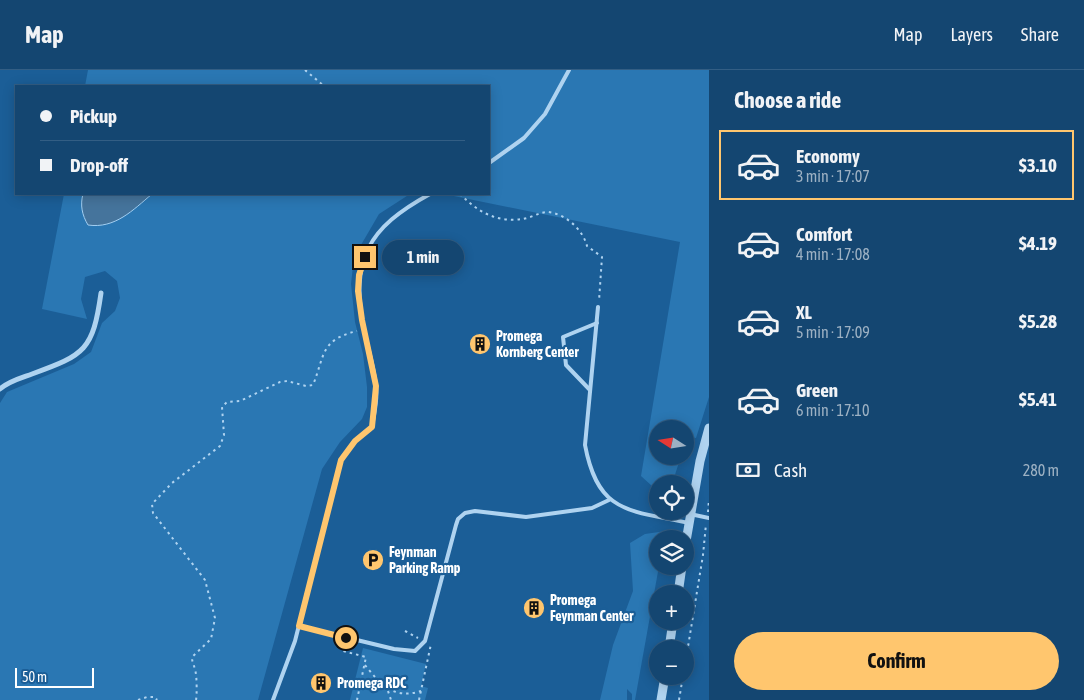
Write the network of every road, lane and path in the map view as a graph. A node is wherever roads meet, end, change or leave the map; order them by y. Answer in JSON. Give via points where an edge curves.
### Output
{"nodes":[{"id":1,"x":305,"y":70,"type":"edge"},
{"id":2,"x":570,"y":70,"type":"edge"},
{"id":3,"x":323,"y":85,"type":"edge"},
{"id":4,"x":490,"y":162,"type":"edge"},
{"id":5,"x":428,"y":195,"type":"edge"},
{"id":6,"x":461,"y":195,"type":"edge"},
{"id":7,"x":101,"y":292,"type":"dead end"},
{"id":8,"x":598,"y":307,"type":"joint"},
{"id":9,"x":597,"y":323,"type":"junction"},
{"id":10,"x":364,"y":329,"type":"junction"},
{"id":11,"x":0,"y":389,"type":"edge"},
{"id":12,"x":590,"y":389,"type":"junction"},
{"id":13,"x":709,"y":428,"type":"edge"},
{"id":14,"x":694,"y":493,"type":"edge"},
{"id":15,"x":709,"y":499,"type":"edge"},
{"id":16,"x":609,"y":500,"type":"junction"},
{"id":17,"x":708,"y":506,"type":"edge"},
{"id":18,"x":649,"y":514,"type":"edge"},
{"id":19,"x":709,"y":518,"type":"edge"},
{"id":20,"x":694,"y":519,"type":"edge"},
{"id":21,"x":706,"y":532,"type":"dead end"},
{"id":22,"x":299,"y":626,"type":"junction"},
{"id":23,"x":405,"y":631,"type":"dead end"},
{"id":24,"x":346,"y":638,"type":"junction"},
{"id":25,"x":689,"y":640,"type":"edge"},
{"id":26,"x":425,"y":641,"type":"junction"},
{"id":27,"x":365,"y":664,"type":"junction"},
{"id":28,"x":664,"y":685,"type":"edge"},
{"id":29,"x":682,"y":685,"type":"edge"},
{"id":30,"x":388,"y":691,"type":"junction"},
{"id":31,"x":422,"y":691,"type":"junction"},
{"id":32,"x":394,"y":694,"type":"junction"},
{"id":33,"x":138,"y":700,"type":"edge"},
{"id":34,"x":157,"y":700,"type":"edge"},
{"id":35,"x":196,"y":700,"type":"edge"},
{"id":36,"x":273,"y":700,"type":"edge"},
{"id":37,"x":356,"y":700,"type":"edge"},
{"id":38,"x":392,"y":700,"type":"edge"},
{"id":39,"x":419,"y":700,"type":"edge"},
{"id":40,"x":661,"y":700,"type":"edge"},
{"id":41,"x":679,"y":700,"type":"edge"}],
"edges":[{"from":1,"to":3,"type":"path"},
{"from":2,"to":4,"type":"lane","via":[[545,114],[524,138]]},
{"from":5,"to":10,"type":"lane","via":[[406,207],[373,239],[359,275]]},
{"from":6,"to":8,"type":"path","via":[[487,215],[522,220],[548,212],[576,227],[587,246],[602,257]]},
{"from":7,"to":11,"type":"street","via":[[91,337],[76,355]]},
{"from":8,"to":9,"type":"lane"},
{"from":9,"to":12,"type":"lane"},
{"from":9,"to":12,"type":"lane","via":[[563,338],[566,365]]},
{"from":10,"to":22,"type":"lane","via":[[376,386],[372,427],[355,441],[341,460]]},
{"from":10,"to":35,"type":"path","via":[[342,335],[329,344],[313,385],[287,380],[240,401],[227,402],[222,407],[224,435],[220,446],[172,483],[152,504],[152,513],[205,580],[216,618],[211,639],[192,657],[196,670]]},
{"from":12,"to":16,"type":"lane","via":[[585,445],[588,463],[595,481]]},
{"from":13,"to":14,"type":"street"},
{"from":15,"to":17,"type":"path"},
{"from":16,"to":18,"type":"lane","via":[[636,512]]},
{"from":16,"to":26,"type":"lane","via":[[592,508],[526,517],[475,511],[465,513],[456,525]]},
{"from":19,"to":20,"type":"lane"},
{"from":21,"to":25,"type":"path"},
{"from":22,"to":24,"type":"lane"},
{"from":22,"to":36,"type":"lane"},
{"from":23,"to":26,"type":"path"},
{"from":24,"to":26,"type":"lane","via":[[405,652],[415,651]]},
{"from":24,"to":27,"type":"path","via":[[343,651],[366,657]]},
{"from":26,"to":31,"type":"path","via":[[432,645]]},
{"from":27,"to":30,"type":"path"},
{"from":27,"to":37,"type":"path"},
{"from":28,"to":40,"type":"street"},
{"from":29,"to":41,"type":"path"},
{"from":30,"to":32,"type":"path"},
{"from":30,"to":38,"type":"path"},
{"from":31,"to":32,"type":"path","via":[[414,695]]},
{"from":31,"to":39,"type":"path"},
{"from":32,"to":38,"type":"path"},
{"from":33,"to":34,"type":"path","via":[[155,697]]}]}
